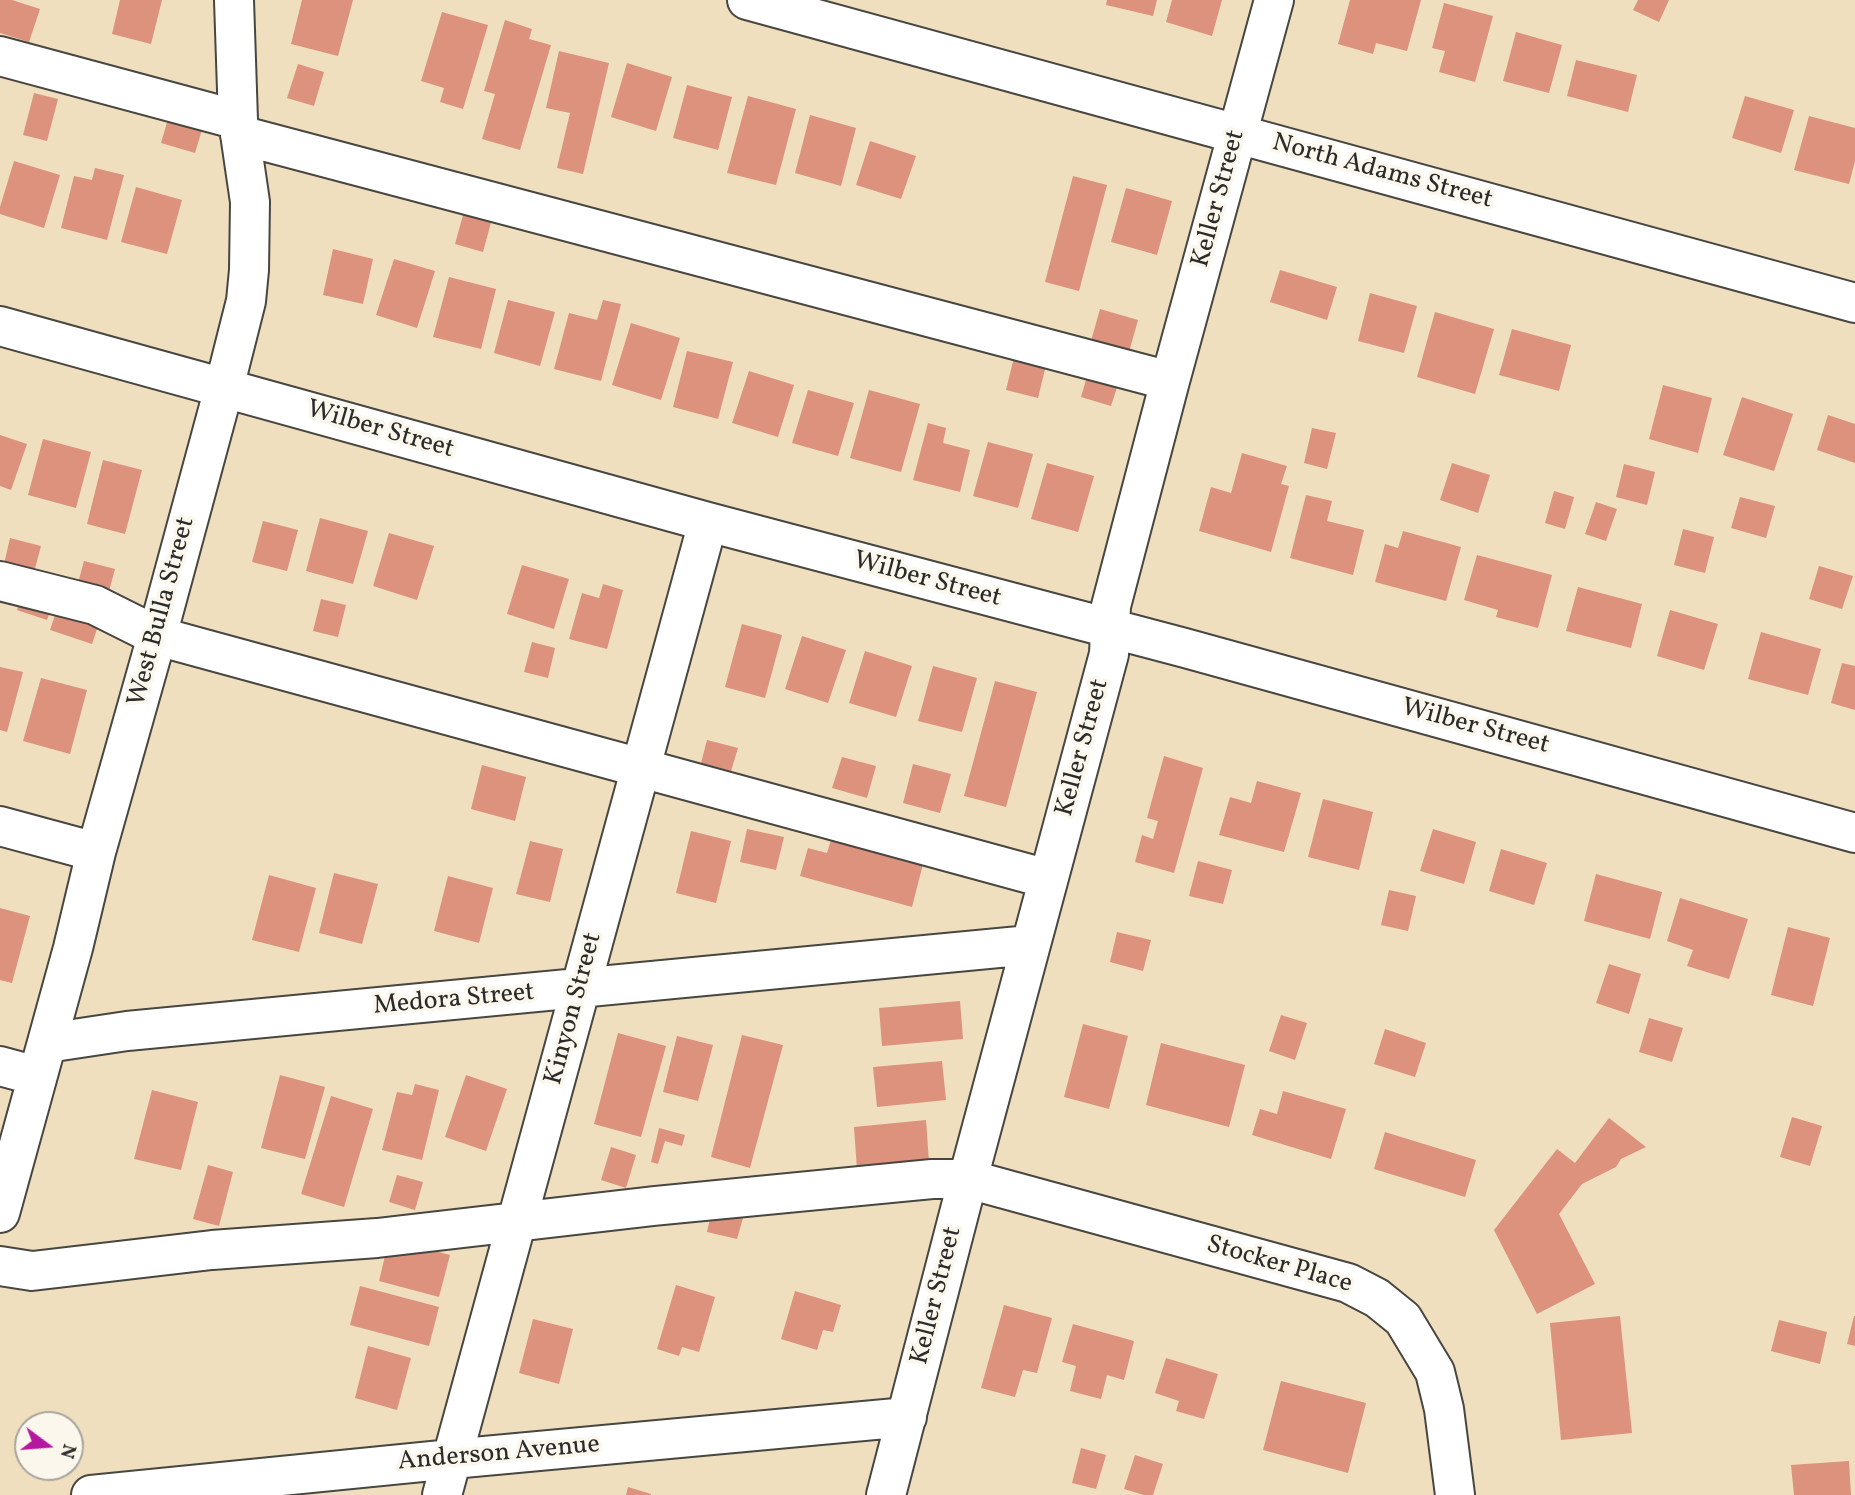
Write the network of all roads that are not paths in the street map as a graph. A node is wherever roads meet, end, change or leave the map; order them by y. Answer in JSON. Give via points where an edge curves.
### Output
{"nodes":[{"id":1,"x":234,"y":0,"type":"edge"},
{"id":2,"x":747,"y":0,"type":"edge"},
{"id":3,"x":1274,"y":0,"type":"edge"},
{"id":4,"x":0,"y":56,"type":"edge"},
{"id":5,"x":239,"y":128,"type":"junction"},
{"id":6,"x":1237,"y":134,"type":"junction"},
{"id":7,"x":1855,"y":303,"type":"edge"},
{"id":8,"x":0,"y":326,"type":"edge"},
{"id":9,"x":1170,"y":381,"type":"junction"},
{"id":10,"x":225,"y":388,"type":"junction"},
{"id":11,"x":708,"y":522,"type":"junction"},
{"id":12,"x":0,"y":581,"type":"edge"},
{"id":13,"x":1110,"y":630,"type":"junction"},
{"id":14,"x":157,"y":636,"type":"junction"},
{"id":15,"x":642,"y":768,"type":"junction"},
{"id":16,"x":0,"y":825,"type":"edge"},
{"id":17,"x":1855,"y":833,"type":"edge"},
{"id":18,"x":96,"y":852,"type":"junction"},
{"id":19,"x":1048,"y":879,"type":"junction"},
{"id":20,"x":1030,"y":945,"type":"junction"},
{"id":21,"x":581,"y":989,"type":"junction"},
{"id":22,"x":42,"y":1059,"type":"junction"},
{"id":23,"x":0,"y":1066,"type":"edge"},
{"id":24,"x":968,"y":1179,"type":"junction"},
{"id":25,"x":0,"y":1213,"type":"edge"},
{"id":26,"x":517,"y":1221,"type":"junction"},
{"id":27,"x":0,"y":1266,"type":"edge"},
{"id":28,"x":907,"y":1417,"type":"junction"},
{"id":29,"x":452,"y":1458,"type":"junction"},
{"id":30,"x":91,"y":1495,"type":"edge"},
{"id":31,"x":442,"y":1495,"type":"edge"},
{"id":32,"x":886,"y":1495,"type":"edge"},
{"id":33,"x":1455,"y":1495,"type":"edge"}],
"edges":[{"from":1,"to":5,"type":"street","name":"West Bulla Street"},
{"from":2,"to":6,"type":"street","name":"North Adams Street"},
{"from":3,"to":6,"type":"street","name":"Keller Street"},
{"from":4,"to":5,"type":"street"},
{"from":5,"to":9,"type":"street"},
{"from":5,"to":10,"type":"street","name":"West Bulla Street","via":[[250,202],[249,270]]},
{"from":6,"to":7,"type":"street","name":"North Adams Street"},
{"from":6,"to":9,"type":"street","name":"Keller Street"},
{"from":8,"to":10,"type":"street","name":"Wilber Street"},
{"from":9,"to":13,"type":"street","name":"Keller Street","via":[[1111,606]]},
{"from":10,"to":11,"type":"street","name":"Wilber Street"},
{"from":10,"to":14,"type":"street","name":"West Bulla Street"},
{"from":11,"to":13,"type":"street","name":"Wilber Street"},
{"from":11,"to":15,"type":"street","name":"Kinyon Street"},
{"from":12,"to":14,"type":"street","via":[[95,605]]},
{"from":13,"to":17,"type":"street","name":"Wilber Street"},
{"from":13,"to":19,"type":"street","name":"Keller Street","via":[[1109,654]]},
{"from":14,"to":15,"type":"street"},
{"from":14,"to":18,"type":"street","name":"West Bulla Street"},
{"from":15,"to":19,"type":"street"},
{"from":15,"to":21,"type":"street","name":"Kinyon Street"},
{"from":16,"to":18,"type":"street"},
{"from":18,"to":22,"type":"street","name":"West Bulla Street"},
{"from":19,"to":20,"type":"street","name":"Keller Street"},
{"from":20,"to":21,"type":"street","name":"Medora Street"},
{"from":20,"to":24,"type":"street","name":"Keller Street"},
{"from":21,"to":22,"type":"street","name":"Medora Street","via":[[127,1031]]},
{"from":21,"to":26,"type":"street","name":"Kinyon Street"},
{"from":22,"to":23,"type":"street"},
{"from":22,"to":25,"type":"street","name":"West Bulla Street"},
{"from":24,"to":26,"type":"street","name":"Stocker Place","via":[[918,1180]]},
{"from":24,"to":28,"type":"street","name":"Keller Street"},
{"from":24,"to":33,"type":"street","name":"Stocker Place","via":[[1349,1283],[1377,1298],[1403,1320],[1435,1372]]},
{"from":26,"to":27,"type":"street","name":"Stocker Place","via":[[32,1271]]},
{"from":26,"to":29,"type":"street","name":"Kinyon Street"},
{"from":28,"to":29,"type":"street","name":"Anderson Avenue"},
{"from":28,"to":32,"type":"street","name":"Keller Street"},
{"from":29,"to":30,"type":"street","name":"Anderson Avenue"},
{"from":29,"to":31,"type":"street","name":"Kinyon Street"}]}
